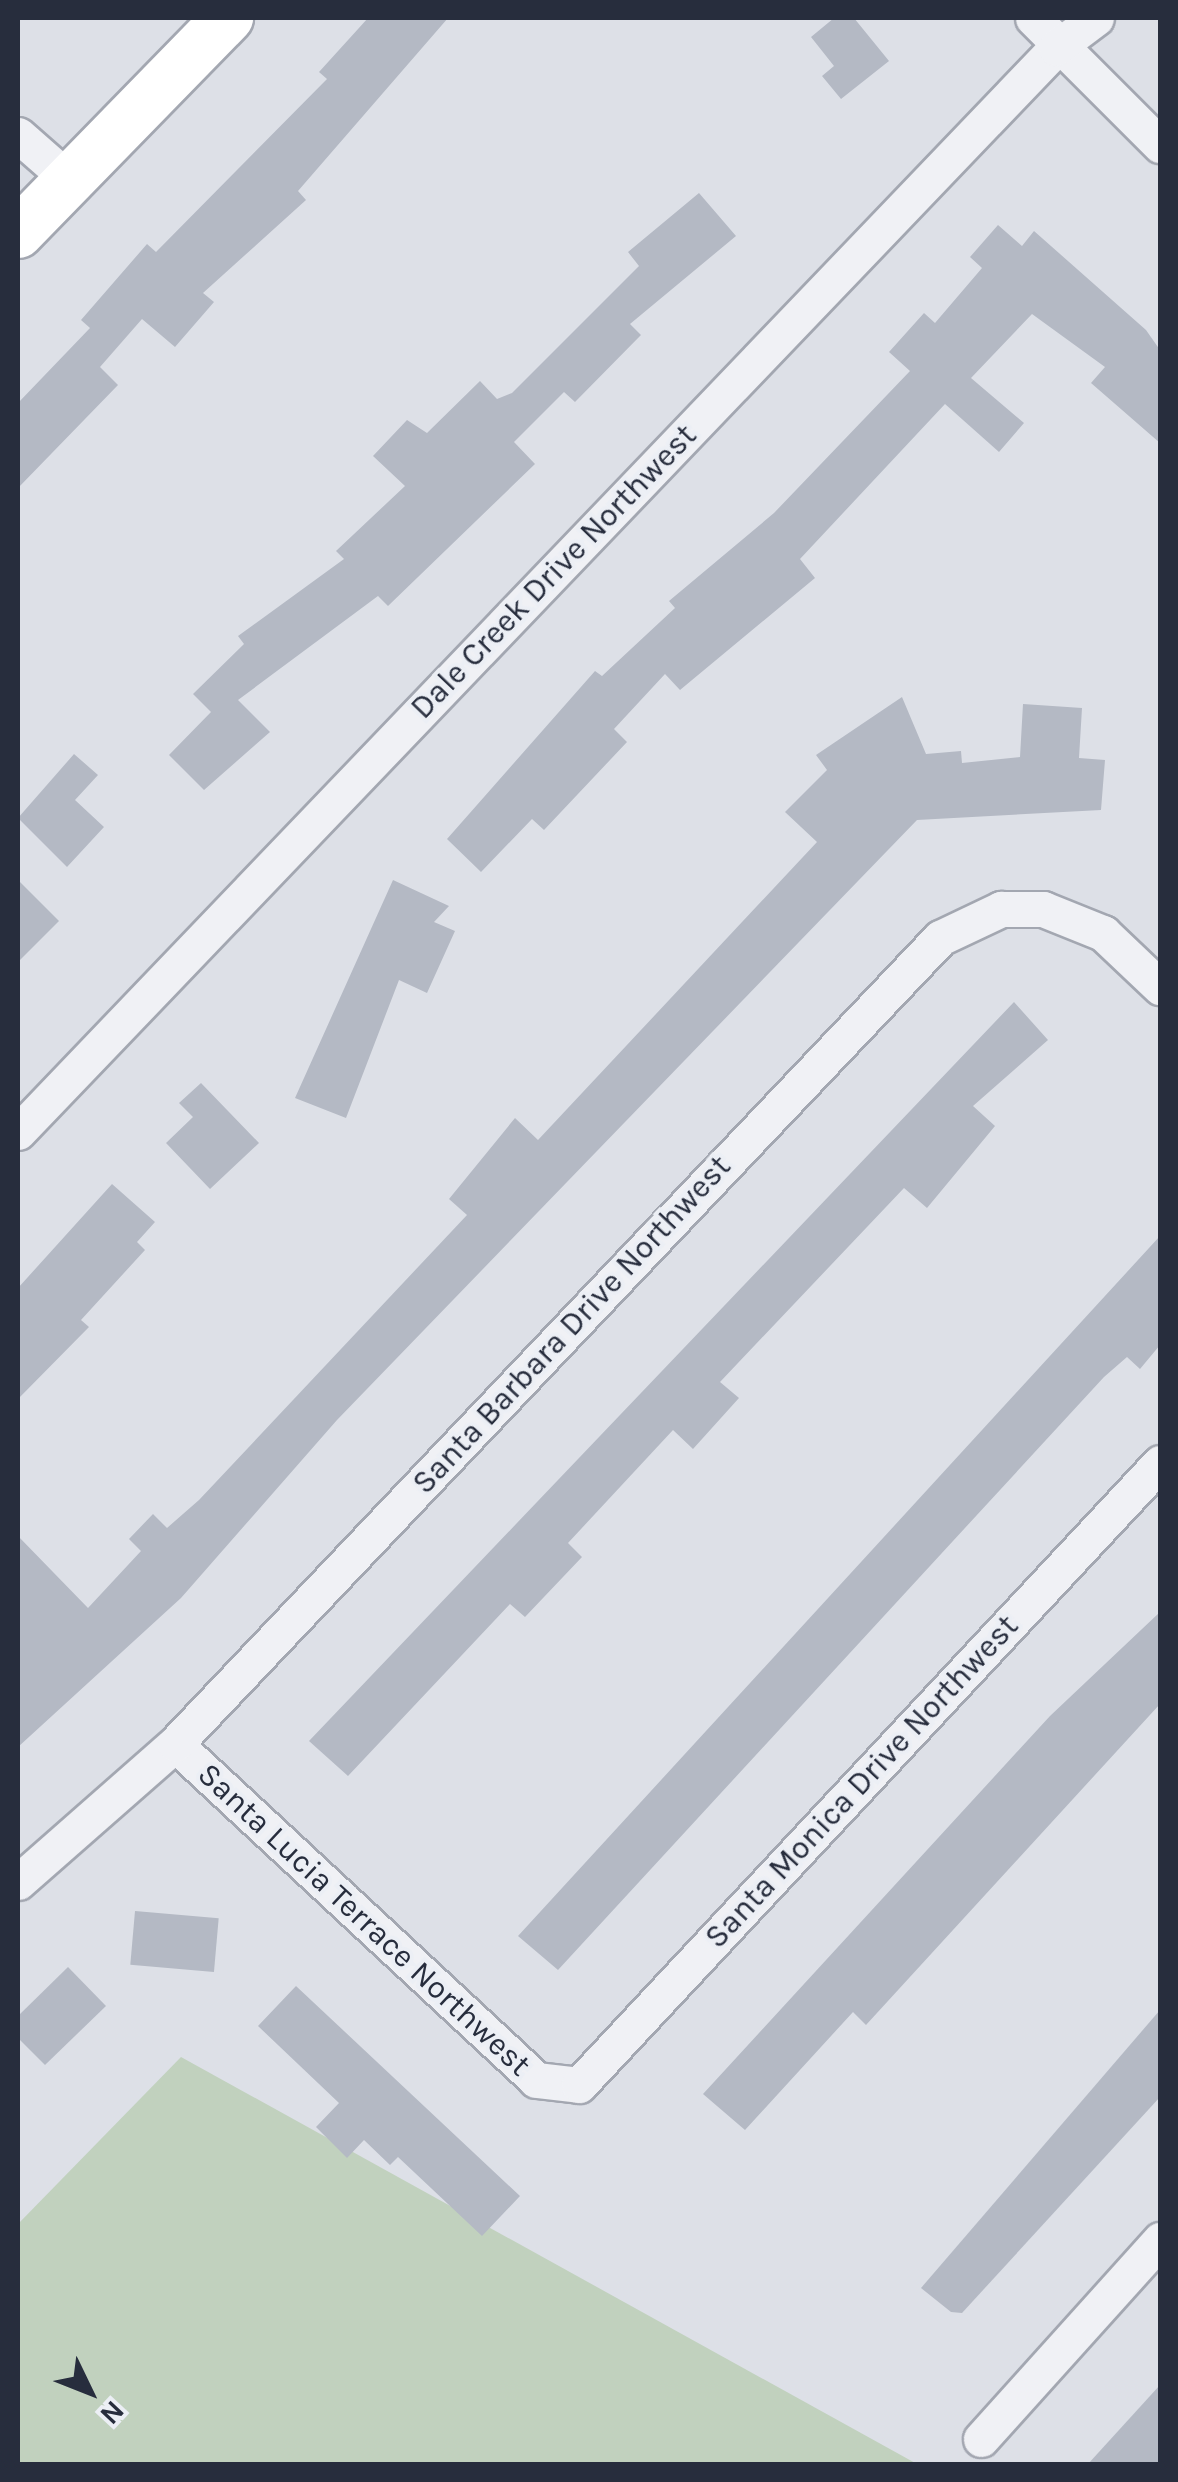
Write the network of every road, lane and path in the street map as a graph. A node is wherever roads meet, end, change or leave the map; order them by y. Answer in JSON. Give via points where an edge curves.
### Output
{"nodes":[{"id":1,"x":228,"y":18,"type":"edge"},
{"id":2,"x":1033,"y":18,"type":"edge"},
{"id":3,"x":1096,"y":18,"type":"edge"},
{"id":4,"x":1056,"y":48,"type":"junction"},
{"id":5,"x":18,"y":135,"type":"edge"},
{"id":6,"x":1160,"y":145,"type":"edge"},
{"id":7,"x":68,"y":178,"type":"junction"},
{"id":8,"x":18,"y":232,"type":"edge"},
{"id":9,"x":1160,"y":987,"type":"edge"},
{"id":10,"x":18,"y":1132,"type":"edge"},
{"id":11,"x":1160,"y":1463,"type":"edge"},
{"id":12,"x":176,"y":1744,"type":"junction"},
{"id":13,"x":18,"y":1882,"type":"edge"},
{"id":14,"x":557,"y":2090,"type":"joint"},
{"id":15,"x":1160,"y":2240,"type":"edge"},
{"id":16,"x":981,"y":2439,"type":"dead end"}],
"edges":[{"from":1,"to":7,"type":"main road"},
{"from":2,"to":4,"type":"street"},
{"from":3,"to":4,"type":"street","name":"Dale Creek Drive Northwest"},
{"from":4,"to":6,"type":"street"},
{"from":4,"to":10,"type":"street","name":"Dale Creek Drive Northwest"},
{"from":5,"to":7,"type":"street"},
{"from":7,"to":8,"type":"main road"},
{"from":9,"to":12,"type":"street","name":"Santa Barbara Drive Northwest","via":[[1103,933],[1043,909],[1001,909],[940,938]]},
{"from":11,"to":14,"type":"street","name":"Santa Monica Drive Northwest","via":[[579,2085]]},
{"from":12,"to":13,"type":"street","name":"Santa Barbara Drive Northwest"},
{"from":12,"to":14,"type":"street","name":"Santa Lucia Terrace Northwest"},
{"from":15,"to":16,"type":"street"}]}
